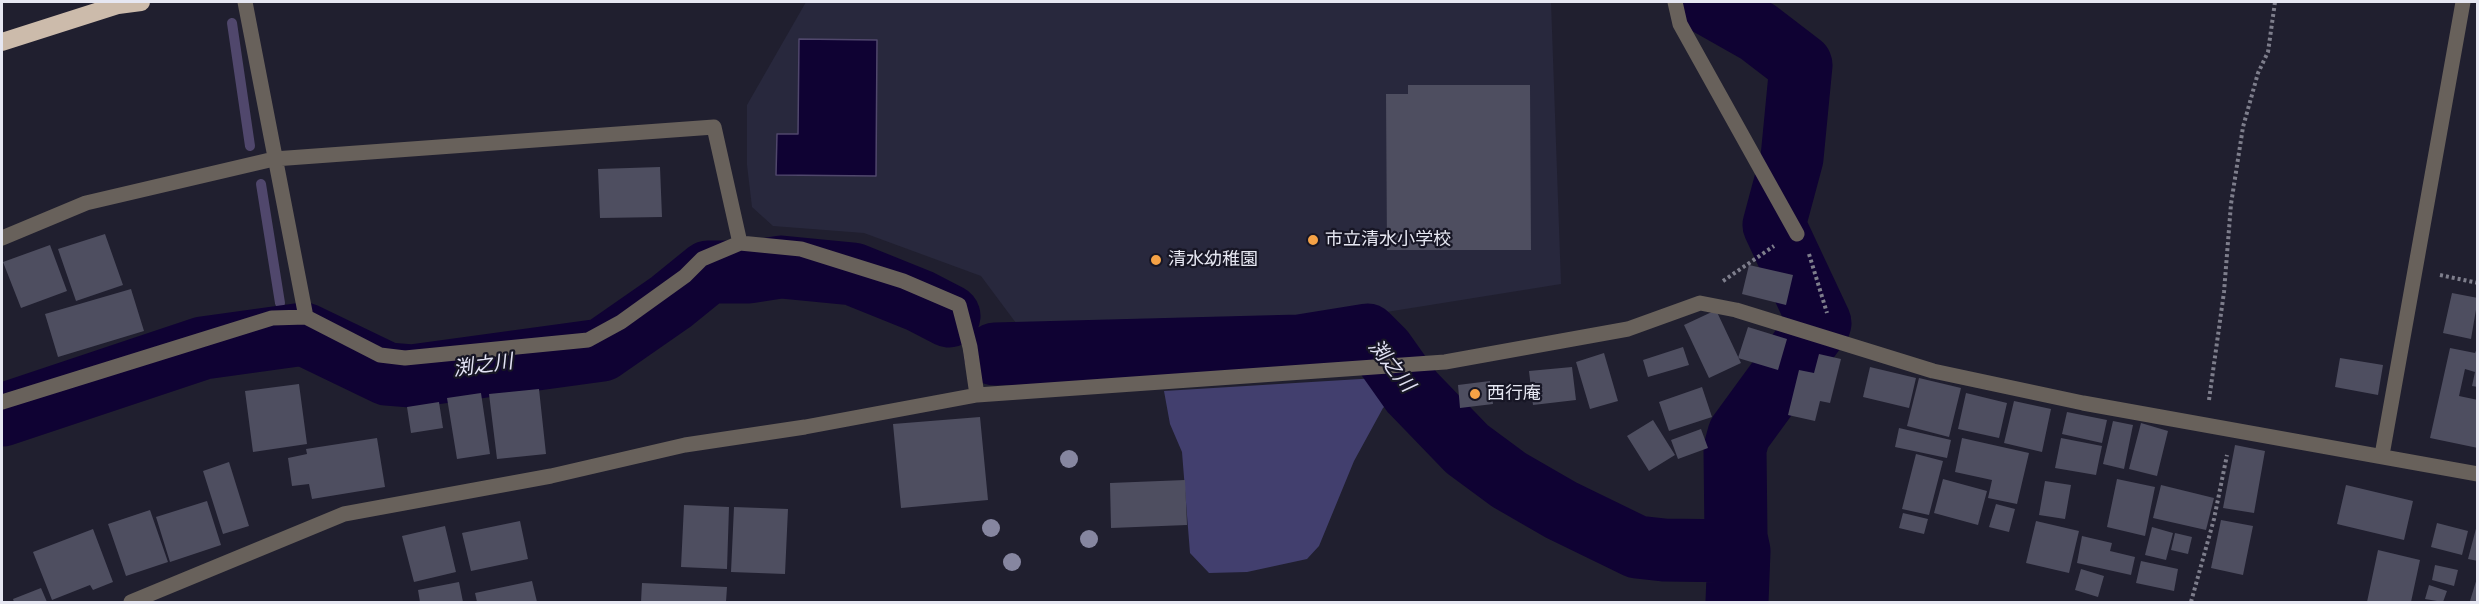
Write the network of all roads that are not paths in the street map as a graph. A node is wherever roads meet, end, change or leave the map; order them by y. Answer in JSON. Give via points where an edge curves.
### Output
{"nodes":[{"id":1,"x":141,"y":2,"type":"edge"},
{"id":2,"x":245,"y":2,"type":"edge"},
{"id":3,"x":1675,"y":2,"type":"edge"},
{"id":4,"x":2463,"y":2,"type":"edge"},
{"id":5,"x":2,"y":42,"type":"edge"},
{"id":6,"x":274,"y":159,"type":"junction"},
{"id":7,"x":1794,"y":229,"type":"road end"},
{"id":8,"x":2,"y":238,"type":"edge"},
{"id":9,"x":740,"y":243,"type":"junction"},
{"id":10,"x":306,"y":317,"type":"junction"},
{"id":11,"x":976,"y":395,"type":"junction"},
{"id":12,"x":2,"y":402,"type":"edge"},
{"id":13,"x":2382,"y":456,"type":"junction"},
{"id":14,"x":2478,"y":474,"type":"edge"},
{"id":15,"x":131,"y":603,"type":"edge"}],
"edges":[{"from":1,"to":5,"type":"highway","via":[[118,5]]},
{"from":2,"to":6,"type":"street","via":[[269,114]]},
{"from":3,"to":7,"type":"street","via":[[1680,24]]},
{"from":4,"to":13,"type":"street"},
{"from":6,"to":8,"type":"street","via":[[86,203]]},
{"from":6,"to":9,"type":"street","via":[[714,127]]},
{"from":6,"to":10,"type":"street"},
{"from":9,"to":10,"type":"street","via":[[702,259],[621,322],[588,340],[405,358],[380,355]]},
{"from":9,"to":11,"type":"street","via":[[801,249],[959,305],[970,347]]},
{"from":10,"to":12,"type":"street","via":[[272,318]]},
{"from":11,"to":13,"type":"street","via":[[1445,362],[1628,329],[1700,303],[1736,310],[1932,371],[2083,403]]},
{"from":11,"to":15,"type":"street","via":[[684,445],[551,476],[344,514]]},
{"from":13,"to":14,"type":"street"}]}
